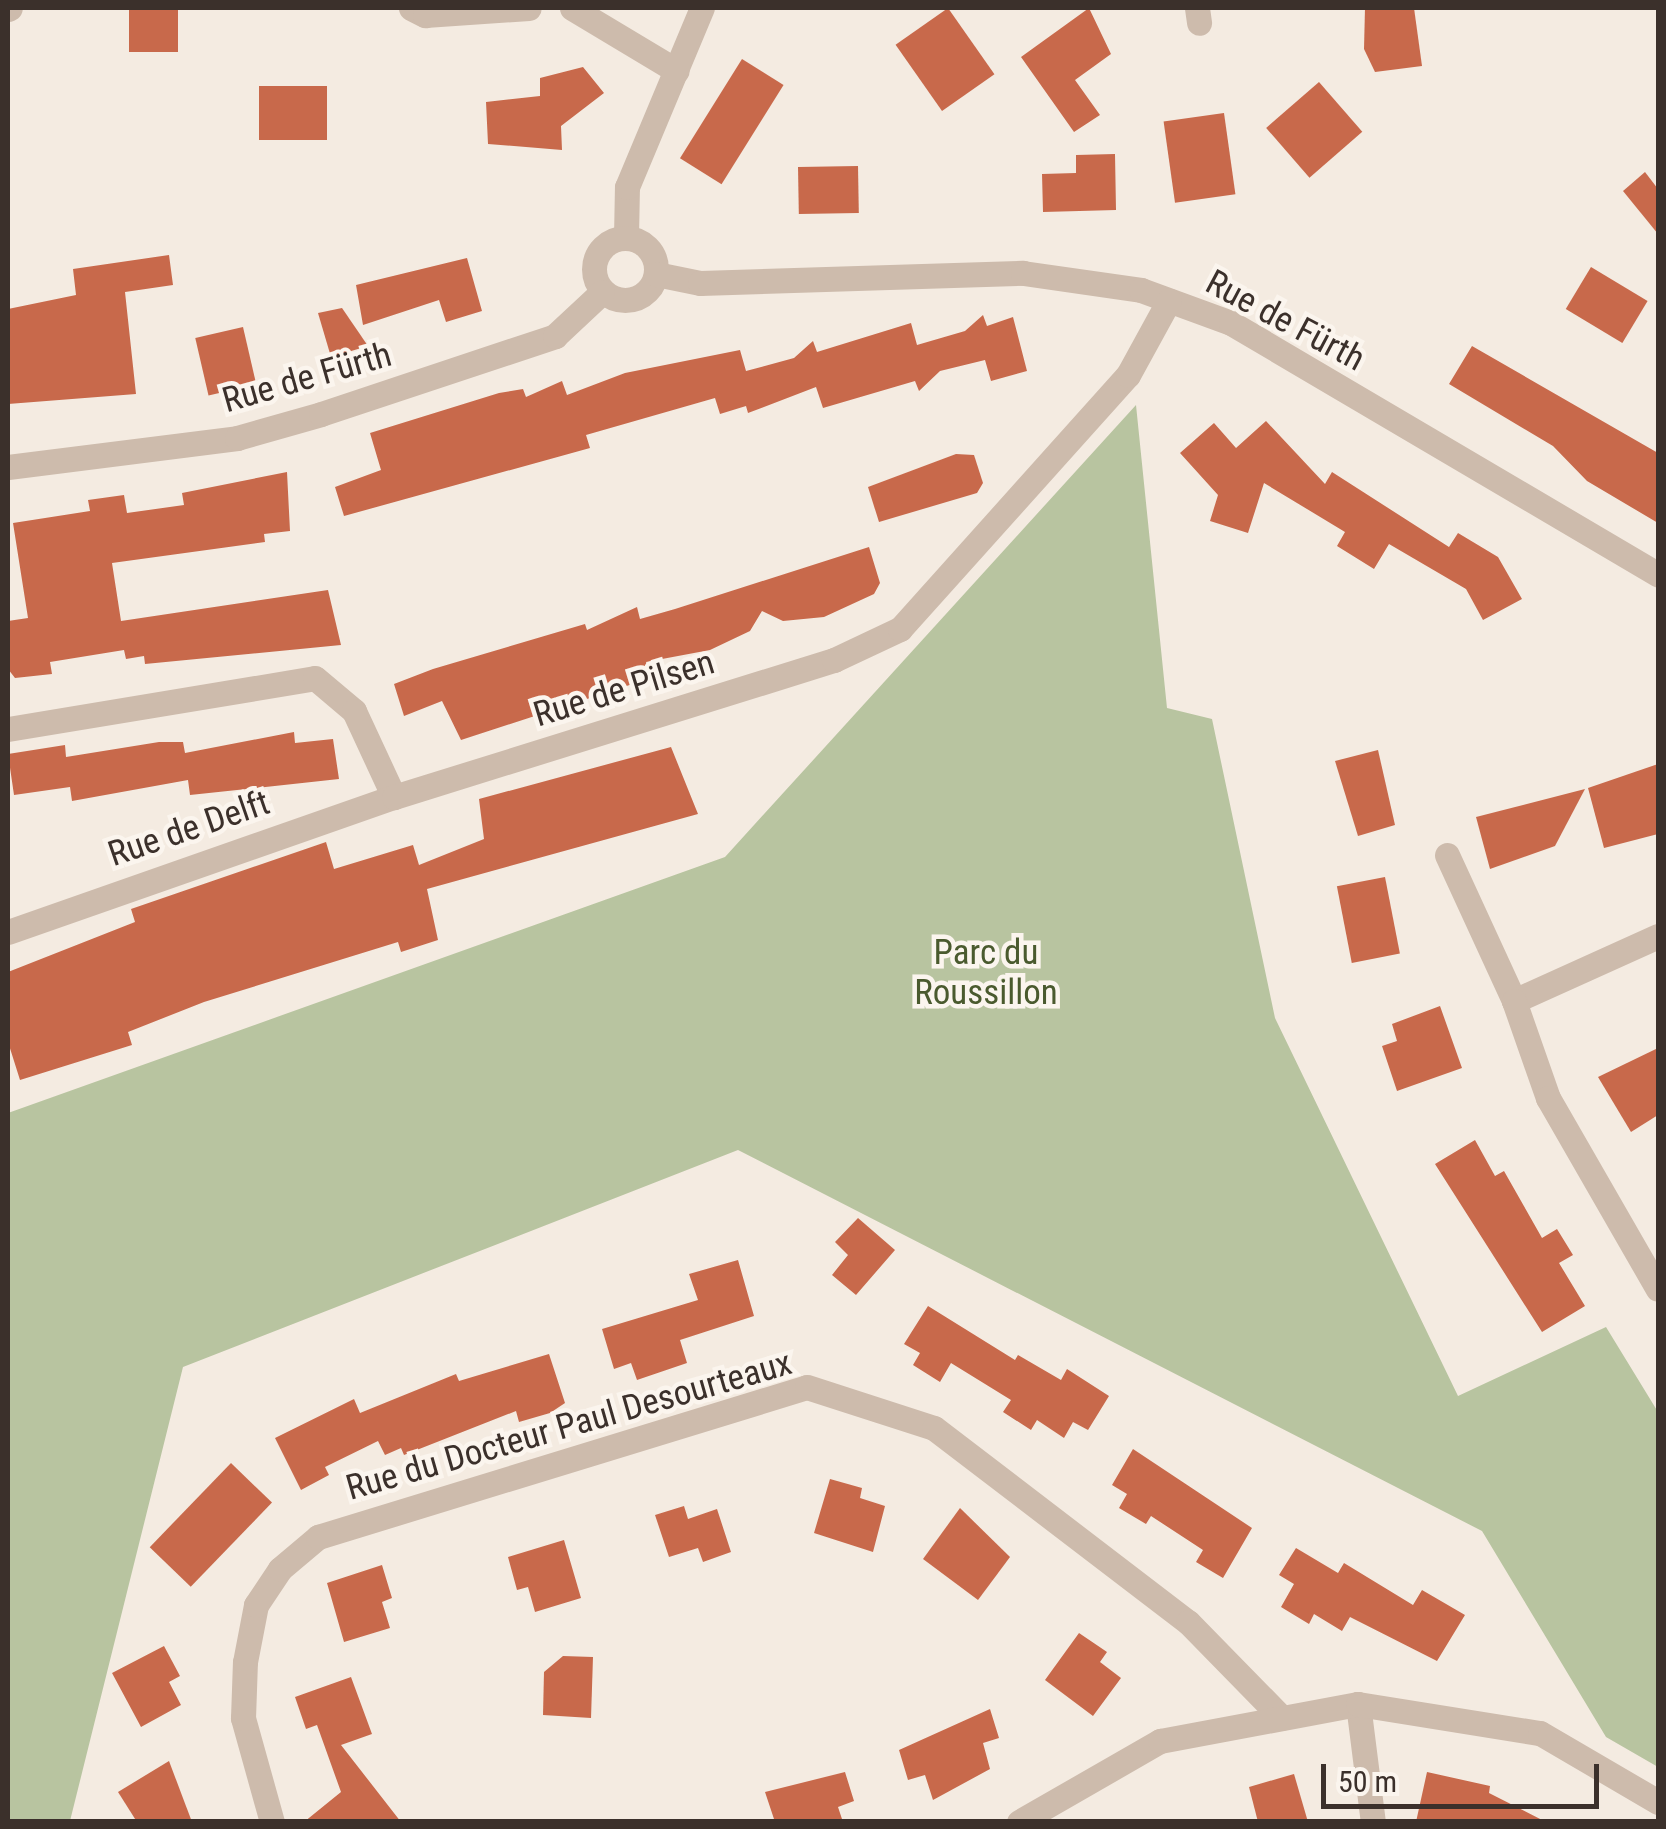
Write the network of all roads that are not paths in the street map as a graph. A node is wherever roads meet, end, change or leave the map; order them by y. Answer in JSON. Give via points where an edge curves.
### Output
{"nodes":[{"id":1,"x":411,"y":8,"type":"edge"},
{"id":2,"x":529,"y":8,"type":"edge"},
{"id":3,"x":572,"y":8,"type":"edge"},
{"id":4,"x":702,"y":8,"type":"edge"},
{"id":5,"x":676,"y":71,"type":"junction"},
{"id":6,"x":626,"y":238,"type":"junction"},
{"id":7,"x":656,"y":274,"type":"junction"},
{"id":8,"x":602,"y":292,"type":"junction"},
{"id":9,"x":1169,"y":300,"type":"junction"},
{"id":10,"x":8,"y":467,"type":"edge"},
{"id":11,"x":1658,"y":574,"type":"edge"},
{"id":12,"x":8,"y":730,"type":"edge"},
{"id":13,"x":394,"y":797,"type":"junction"},
{"id":14,"x":1447,"y":855,"type":"dead end"},
{"id":15,"x":8,"y":932,"type":"edge"},
{"id":16,"x":1658,"y":936,"type":"edge"},
{"id":17,"x":1514,"y":1001,"type":"junction"},
{"id":18,"x":1658,"y":1289,"type":"edge"},
{"id":19,"x":1358,"y":1704,"type":"junction"},
{"id":20,"x":1282,"y":1718,"type":"junction"},
{"id":21,"x":1658,"y":1802,"type":"edge"},
{"id":22,"x":272,"y":1822,"type":"edge"},
{"id":23,"x":1019,"y":1822,"type":"edge"},
{"id":24,"x":1373,"y":1822,"type":"edge"}],
"edges":[{"from":1,"to":2,"type":"street","via":[[425,15]]},
{"from":3,"to":5,"type":"street"},
{"from":4,"to":5,"type":"street"},
{"from":5,"to":6,"type":"street","via":[[627,186]]},
{"from":6,"to":7,"type":"street","via":[[650,249]]},
{"from":6,"to":8,"type":"street","via":[[611,240],[593,264]]},
{"from":7,"to":8,"type":"street","via":[[634,300]]},
{"from":7,"to":9,"type":"street","name":"Rue de Fürth","via":[[700,283],[1024,272]]},
{"from":8,"to":10,"type":"street","name":"Rue de Fürth","via":[[556,336],[322,414],[237,438]]},
{"from":9,"to":11,"type":"street","name":"Rue de Fürth","via":[[1231,324]]},
{"from":9,"to":13,"type":"street","name":"Rue de Pilsen","via":[[1128,375],[900,629],[834,660]]},
{"from":12,"to":13,"type":"street","via":[[314,678],[354,711]]},
{"from":13,"to":15,"type":"street","name":"Rue de Delft"},
{"from":14,"to":17,"type":"street"},
{"from":16,"to":17,"type":"street"},
{"from":17,"to":18,"type":"street","via":[[1548,1098]]},
{"from":19,"to":20,"type":"street"},
{"from":19,"to":21,"type":"street","via":[[1540,1733]]},
{"from":19,"to":24,"type":"street"},
{"from":20,"to":22,"type":"street","name":"Rue du Docteur Paul Desourteaux","via":[[1188,1622],[934,1428],[808,1386],[318,1537],[280,1569],[256,1604],[245,1662],[243,1718]]},
{"from":20,"to":23,"type":"street","via":[[1160,1741]]}]}
